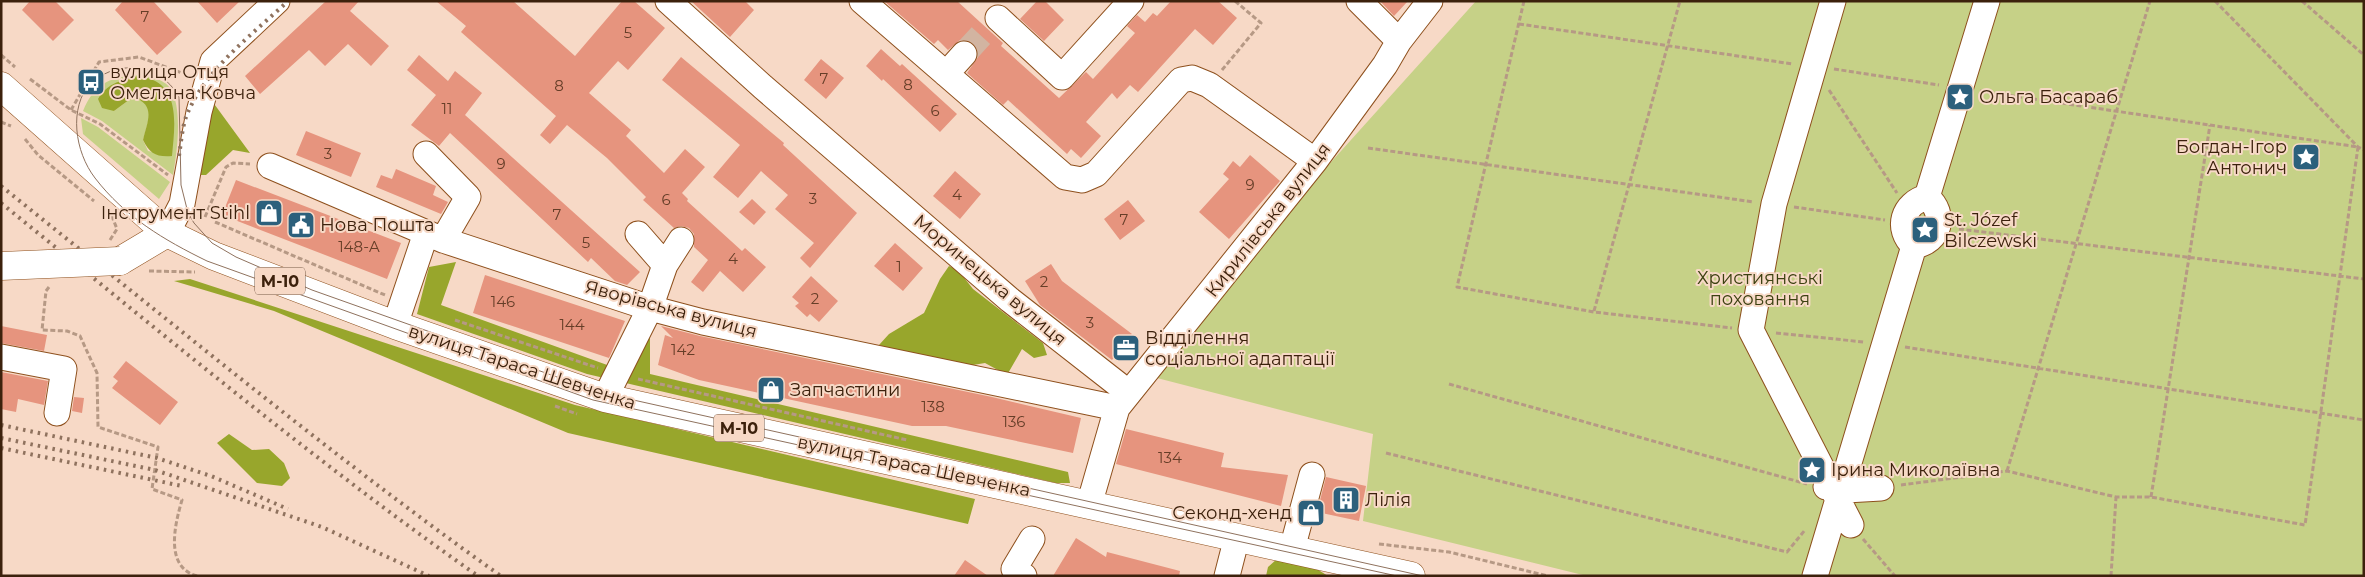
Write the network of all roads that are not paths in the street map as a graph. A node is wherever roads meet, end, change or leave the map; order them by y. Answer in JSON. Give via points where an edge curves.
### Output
{"nodes":[{"id":1,"x":276,"y":1,"type":"edge"},
{"id":2,"x":668,"y":1,"type":"edge"},
{"id":3,"x":862,"y":1,"type":"edge"},
{"id":4,"x":1131,"y":1,"type":"edge"},
{"id":5,"x":1359,"y":1,"type":"edge"},
{"id":6,"x":1430,"y":1,"type":"edge"},
{"id":7,"x":1832,"y":1,"type":"edge"},
{"id":8,"x":1987,"y":1,"type":"edge"},
{"id":9,"x":995,"y":16,"type":"edge"},
{"id":10,"x":1399,"y":40,"type":"junction"},
{"id":11,"x":964,"y":54,"type":"tunnel mouth"},
{"id":12,"x":946,"y":74,"type":"junction"},
{"id":13,"x":1,"y":86,"type":"edge"},
{"id":14,"x":426,"y":154,"type":"dead end"},
{"id":15,"x":1315,"y":161,"type":"junction"},
{"id":16,"x":270,"y":166,"type":"road end"},
{"id":17,"x":1912,"y":209,"type":"junction"},
{"id":18,"x":167,"y":233,"type":"junction"},
{"id":19,"x":638,"y":234,"type":"dead end"},
{"id":20,"x":435,"y":237,"type":"junction"},
{"id":21,"x":681,"y":240,"type":"dead end"},
{"id":22,"x":1914,"y":246,"type":"junction"},
{"id":23,"x":1,"y":266,"type":"edge"},
{"id":24,"x":665,"y":266,"type":"junction"},
{"id":25,"x":650,"y":308,"type":"junction"},
{"id":26,"x":395,"y":325,"type":"junction"},
{"id":27,"x":1,"y":357,"type":"edge"},
{"id":28,"x":605,"y":398,"type":"junction"},
{"id":29,"x":1123,"y":401,"type":"junction"},
{"id":30,"x":57,"y":413,"type":"dead end"},
{"id":31,"x":1312,"y":475,"type":"dead end"},
{"id":32,"x":1881,"y":488,"type":"road end"},
{"id":33,"x":1830,"y":496,"type":"junction"},
{"id":34,"x":1089,"y":505,"type":"junction"},
{"id":35,"x":1851,"y":525,"type":"road end"},
{"id":36,"x":1237,"y":537,"type":"junction"},
{"id":37,"x":1032,"y":539,"type":"dead end"},
{"id":38,"x":1292,"y":549,"type":"junction"},
{"id":39,"x":1024,"y":576,"type":"edge"},
{"id":40,"x":1227,"y":576,"type":"edge"},
{"id":41,"x":1411,"y":576,"type":"edge"},
{"id":42,"x":1815,"y":576,"type":"edge"}],
"edges":[{"from":1,"to":18,"type":"street","via":[[213,61],[198,112],[182,204]]},
{"from":2,"to":29,"type":"street","name":"Моринецька вулиця"},
{"from":3,"to":12,"type":"street"},
{"from":4,"to":9,"type":"street","via":[[1062,76]]},
{"from":5,"to":10,"type":"street"},
{"from":6,"to":10,"type":"street","name":"Кирилівська вулиця"},
{"from":7,"to":33,"type":"street","via":[[1774,204],[1751,330]]},
{"from":8,"to":17,"type":"street","via":[[1960,88]]},
{"from":10,"to":15,"type":"street","name":"Кирилівська вулиця","via":[[1385,65]]},
{"from":11,"to":12,"type":"street"},
{"from":12,"to":15,"type":"street","via":[[1065,177],[1082,180],[1096,174],[1181,80],[1192,78],[1209,85]]},
{"from":13,"to":18,"type":"main road","name":"вулиця Тараса Шевченка"},
{"from":14,"to":20,"type":"street","via":[[468,197]]},
{"from":15,"to":29,"type":"street","name":"Кирилівська вулиця"},
{"from":16,"to":20,"type":"street","name":"Яворівська вулиця"},
{"from":17,"to":22,"type":"street","via":[[1904,234]]},
{"from":17,"to":22,"type":"street","via":[[1937,210],[1938,226],[1929,240]]},
{"from":18,"to":23,"type":"main road","bridge":true,"via":[[123,258]]},
{"from":18,"to":26,"type":"main road","name":"вулиця Тараса Шевченка","number":"М-10","via":[[214,256]]},
{"from":19,"to":24,"type":"street"},
{"from":20,"to":25,"type":"street","name":"Яворівська вулиця"},
{"from":20,"to":26,"type":"street"},
{"from":21,"to":24,"type":"street"},
{"from":22,"to":33,"type":"street","via":[[1884,344]]},
{"from":24,"to":25,"type":"street"},
{"from":25,"to":28,"type":"street"},
{"from":25,"to":29,"type":"street","name":"Яворівська вулиця","via":[[703,322]]},
{"from":26,"to":28,"type":"main road","name":"вулиця Тараса Шевченка","number":"М-10"},
{"from":27,"to":30,"type":"street","via":[[64,369]]},
{"from":28,"to":34,"type":"main road","name":"вулиця Тараса Шевченка","number":"М-10"},
{"from":29,"to":34,"type":"street"},
{"from":31,"to":38,"type":"street"},
{"from":32,"to":33,"type":"street"},
{"from":33,"to":35,"type":"street"},
{"from":33,"to":42,"type":"street"},
{"from":34,"to":36,"type":"main road","name":"вулиця Тараса Шевченка","number":"М-10"},
{"from":36,"to":38,"type":"main road","name":"вулиця Тараса Шевченка","number":"М-10"},
{"from":36,"to":40,"type":"street"},
{"from":37,"to":39,"type":"street","via":[[1014,569]]},
{"from":38,"to":41,"type":"main road","name":"вулиця Тараса Шевченка","number":"М-10"}]}
